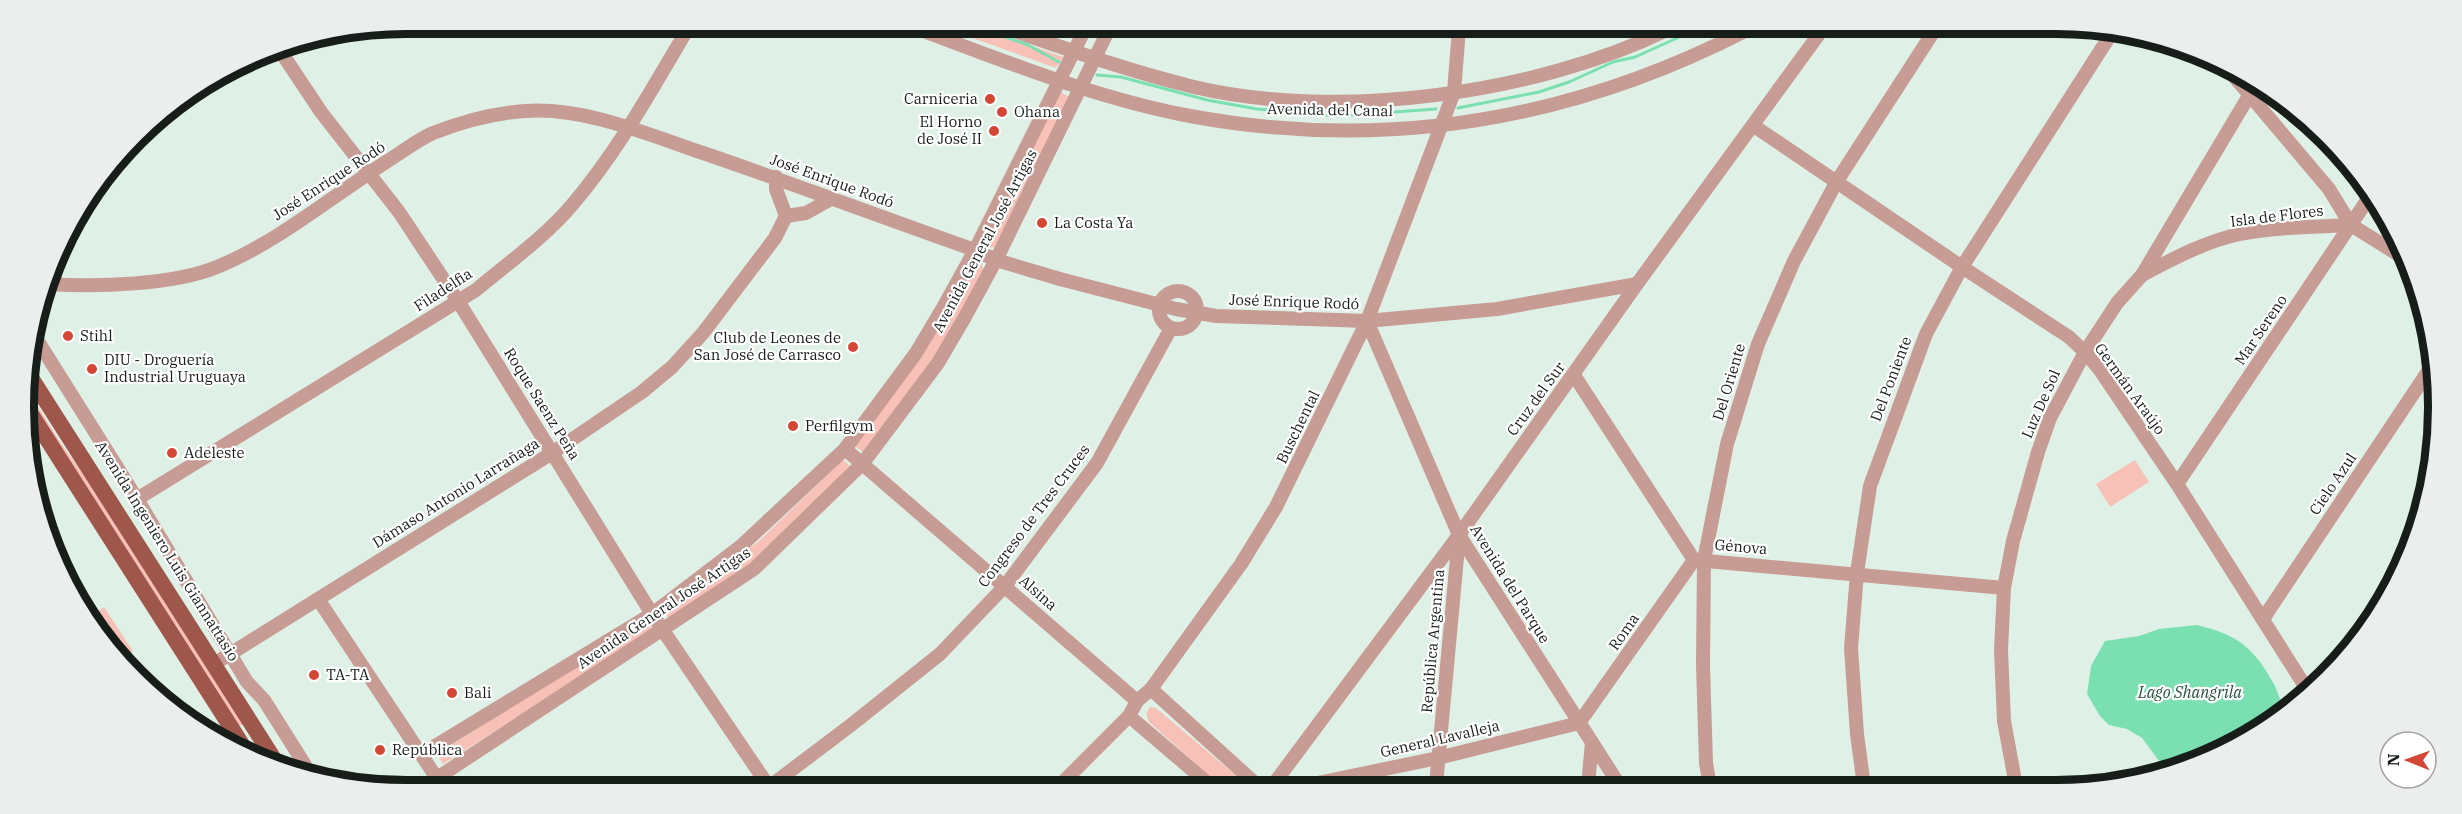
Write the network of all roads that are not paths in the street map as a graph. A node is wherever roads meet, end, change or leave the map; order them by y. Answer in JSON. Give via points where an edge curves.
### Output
{"nodes":[{"id":1,"x":685,"y":34,"type":"edge"},
{"id":2,"x":932,"y":34,"type":"edge"},
{"id":3,"x":1023,"y":34,"type":"edge"},
{"id":4,"x":1083,"y":34,"type":"edge"},
{"id":5,"x":1107,"y":34,"type":"edge"},
{"id":6,"x":1459,"y":34,"type":"edge"},
{"id":7,"x":1657,"y":34,"type":"edge"},
{"id":8,"x":1738,"y":34,"type":"edge"},
{"id":9,"x":1819,"y":34,"type":"edge"},
{"id":10,"x":1932,"y":34,"type":"edge"},
{"id":11,"x":2108,"y":39,"type":"edge"},
{"id":12,"x":1074,"y":52,"type":"junction"},
{"id":13,"x":283,"y":56,"type":"edge"},
{"id":14,"x":1095,"y":59,"type":"junction"},
{"id":15,"x":1060,"y":81,"type":"junction"},
{"id":16,"x":1081,"y":88,"type":"junction"},
{"id":17,"x":2251,"y":90,"type":"edge"},
{"id":18,"x":1454,"y":92,"type":"junction"},
{"id":19,"x":2255,"y":92,"type":"edge"},
{"id":20,"x":1440,"y":126,"type":"junction"},
{"id":21,"x":1754,"y":126,"type":"junction"},
{"id":22,"x":629,"y":128,"type":"junction"},
{"id":23,"x":368,"y":174,"type":"junction"},
{"id":24,"x":776,"y":177,"type":"junction"},
{"id":25,"x":1837,"y":181,"type":"junction"},
{"id":26,"x":831,"y":199,"type":"junction"},
{"id":27,"x":2366,"y":202,"type":"edge"},
{"id":28,"x":786,"y":216,"type":"junction"},
{"id":29,"x":2351,"y":225,"type":"junction"},
{"id":30,"x":975,"y":250,"type":"junction"},
{"id":31,"x":2393,"y":251,"type":"edge"},
{"id":32,"x":996,"y":260,"type":"junction"},
{"id":33,"x":1962,"y":267,"type":"junction"},
{"id":34,"x":2142,"y":274,"type":"junction"},
{"id":35,"x":1637,"y":284,"type":"junction"},
{"id":36,"x":54,"y":287,"type":"edge"},
{"id":37,"x":458,"y":301,"type":"junction"},
{"id":38,"x":1160,"y":305,"type":"junction"},
{"id":39,"x":1197,"y":312,"type":"junction"},
{"id":40,"x":1367,"y":321,"type":"junction"},
{"id":41,"x":1171,"y":328,"type":"junction"},
{"id":42,"x":40,"y":345,"type":"edge"},
{"id":43,"x":2085,"y":352,"type":"junction"},
{"id":44,"x":1574,"y":375,"type":"junction"},
{"id":45,"x":2426,"y":375,"type":"edge"},
{"id":46,"x":35,"y":384,"type":"edge"},
{"id":47,"x":35,"y":420,"type":"edge"},
{"id":48,"x":845,"y":449,"type":"junction"},
{"id":49,"x":552,"y":453,"type":"junction"},
{"id":50,"x":863,"y":463,"type":"junction"},
{"id":51,"x":2177,"y":484,"type":"junction"},
{"id":52,"x":137,"y":499,"type":"junction"},
{"id":53,"x":1459,"y":535,"type":"junction"},
{"id":54,"x":1699,"y":560,"type":"junction"},
{"id":55,"x":1857,"y":573,"type":"junction"},
{"id":56,"x":1005,"y":585,"type":"junction"},
{"id":57,"x":2004,"y":588,"type":"junction"},
{"id":58,"x":318,"y":599,"type":"junction"},
{"id":59,"x":652,"y":614,"type":"junction"},
{"id":60,"x":2263,"y":619,"type":"junction"},
{"id":61,"x":663,"y":630,"type":"junction"},
{"id":62,"x":231,"y":653,"type":"junction"},
{"id":63,"x":214,"y":664,"type":"junction"},
{"id":64,"x":2304,"y":684,"type":"edge"},
{"id":65,"x":1151,"y":689,"type":"junction"},
{"id":66,"x":1137,"y":700,"type":"junction"},
{"id":67,"x":1129,"y":716,"type":"junction"},
{"id":68,"x":1580,"y":723,"type":"junction"},
{"id":69,"x":239,"y":739,"type":"edge"},
{"id":70,"x":1592,"y":743,"type":"junction"},
{"id":71,"x":271,"y":754,"type":"edge"},
{"id":72,"x":422,"y":754,"type":"junction"},
{"id":73,"x":1438,"y":758,"type":"junction"},
{"id":74,"x":305,"y":765,"type":"dead end"},
{"id":75,"x":438,"y":780,"type":"edge"},
{"id":76,"x":764,"y":780,"type":"edge"},
{"id":77,"x":778,"y":780,"type":"edge"},
{"id":78,"x":1065,"y":780,"type":"edge"},
{"id":79,"x":1204,"y":780,"type":"edge"},
{"id":80,"x":1251,"y":780,"type":"edge"},
{"id":81,"x":1277,"y":780,"type":"edge"},
{"id":82,"x":1332,"y":780,"type":"edge"},
{"id":83,"x":1436,"y":780,"type":"edge"},
{"id":84,"x":1589,"y":780,"type":"edge"},
{"id":85,"x":1616,"y":780,"type":"edge"},
{"id":86,"x":1709,"y":780,"type":"edge"},
{"id":87,"x":1863,"y":780,"type":"edge"},
{"id":88,"x":2015,"y":780,"type":"edge"}],
"edges":[{"from":1,"to":22,"type":"street","name":"Filadelfia"},
{"from":2,"to":15,"type":"street","name":"Avenida del Canal"},
{"from":3,"to":12,"type":"street","name":"Avenida del Canal"},
{"from":4,"to":12,"type":"street","name":"Avenida General José Artigas"},
{"from":5,"to":14,"type":"street","name":"Avenida General José Artigas"},
{"from":6,"to":18,"type":"street","name":"Buschental"},
{"from":7,"to":18,"type":"street","name":"Avenida del Canal","via":[[1587,63]]},
{"from":8,"to":20,"type":"street","name":"Avenida del Canal","via":[[1666,68],[1594,94],[1539,110]]},
{"from":9,"to":21,"type":"street","name":"Cruz del Sur"},
{"from":10,"to":25,"type":"street","name":"Del Oriente"},
{"from":11,"to":33,"type":"street","name":"Del Poniente"},
{"from":12,"to":14,"type":"street","name":"Avenida del Canal"},
{"from":12,"to":15,"type":"street","name":"Avenida General José Artigas"},
{"from":13,"to":23,"type":"street","name":"Roque Saenz Peña"},
{"from":14,"to":16,"type":"street","name":"Avenida General José Artigas"},
{"from":14,"to":18,"type":"street","name":"Avenida del Canal","via":[[1195,87],[1250,96],[1360,101]]},
{"from":15,"to":16,"type":"street","name":"Avenida del Canal"},
{"from":15,"to":30,"type":"street","name":"Avenida General José Artigas"},
{"from":16,"to":20,"type":"street","name":"Avenida del Canal","via":[[1188,116],[1247,125],[1303,130]]},
{"from":16,"to":32,"type":"street","name":"Avenida General José Artigas"},
{"from":17,"to":34,"type":"street","name":"Luz De Sol"},
{"from":18,"to":20,"type":"street","name":"Buschental"},
{"from":19,"to":29,"type":"street","via":[[2329,189]]},
{"from":20,"to":40,"type":"street","name":"Buschental"},
{"from":21,"to":25,"type":"street","name":"Germán Araújo"},
{"from":21,"to":35,"type":"street","name":"Cruz del Sur"},
{"from":22,"to":23,"type":"street","name":"José Enrique Rodó","via":[[565,114],[526,111],[487,117],[430,134]]},
{"from":22,"to":24,"type":"street","name":"José Enrique Rodó"},
{"from":22,"to":37,"type":"street","name":"Filadelfia","via":[[571,207],[522,252]]},
{"from":23,"to":36,"type":"street","name":"José Enrique Rodó","via":[[282,232],[216,267],[156,280]]},
{"from":23,"to":37,"type":"street","name":"Roque Saenz Peña","via":[[399,212]]},
{"from":24,"to":26,"type":"street","name":"José Enrique Rodó"},
{"from":24,"to":28,"type":"street"},
{"from":25,"to":33,"type":"street","name":"Germán Araújo"},
{"from":25,"to":54,"type":"street","name":"Del Oriente","via":[[1794,261],[1758,344],[1727,444]]},
{"from":26,"to":28,"type":"street","via":[[806,213]]},
{"from":26,"to":30,"type":"street","name":"José Enrique Rodó"},
{"from":27,"to":29,"type":"street","name":"Mar Sereno"},
{"from":28,"to":49,"type":"street","name":"Dámaso Antonio Larrañaga","via":[[744,280],[672,367]]},
{"from":29,"to":31,"type":"street"},
{"from":29,"to":34,"type":"street","name":"Isla de Flores","via":[[2239,234]]},
{"from":29,"to":51,"type":"street","name":"Mar Sereno"},
{"from":30,"to":32,"type":"street","name":"José Enrique Rodó"},
{"from":30,"to":48,"type":"street","name":"Avenida General José Artigas","via":[[916,352]]},
{"from":32,"to":38,"type":"street","name":"José Enrique Rodó"},
{"from":32,"to":50,"type":"street","name":"Avenida General José Artigas","via":[[938,363]]},
{"from":33,"to":43,"type":"street","name":"Germán Araújo","via":[[2069,337]]},
{"from":33,"to":55,"type":"street","name":"Del Poniente","via":[[1926,334],[1870,486]]},
{"from":34,"to":43,"type":"street","name":"Luz De Sol","via":[[2117,303]]},
{"from":35,"to":40,"type":"street","name":"José Enrique Rodó","via":[[1497,309]]},
{"from":35,"to":44,"type":"street","name":"Cruz del Sur"},
{"from":37,"to":49,"type":"street","name":"Roque Saenz Peña"},
{"from":37,"to":52,"type":"street","name":"Filadelfia"},
{"from":38,"to":39,"type":"street","name":"José Enrique Rodó"},
{"from":38,"to":41,"type":"street","via":[[1161,319]]},
{"from":39,"to":40,"type":"street","name":"José Enrique Rodó"},
{"from":39,"to":41,"type":"street","via":[[1191,325],[1178,330]]},
{"from":40,"to":53,"type":"street","name":"Avenida del Parque"},
{"from":40,"to":65,"type":"street","name":"Buschental","via":[[1276,507],[1241,564]]},
{"from":41,"to":56,"type":"street","name":"Congreso de Tres Cruces","via":[[1097,463]]},
{"from":42,"to":52,"type":"street","name":"Avenida Ingeniero Luis Giannattasio"},
{"from":43,"to":51,"type":"street","name":"Germán Araújo"},
{"from":43,"to":57,"type":"street","name":"Luz De Sol","via":[[2050,418],[2038,452]]},
{"from":44,"to":53,"type":"street","name":"Cruz del Sur"},
{"from":44,"to":54,"type":"street","name":"Génova"},
{"from":45,"to":60,"type":"street","name":"Cielo Azul"},
{"from":46,"to":63,"type":"main road","name":"Avenida Ingeniero Luis Giannattasio"},
{"from":47,"to":69,"type":"main road"},
{"from":48,"to":50,"type":"street","name":"Alsina"},
{"from":48,"to":59,"type":"street","name":"Avenida General José Artigas","via":[[750,538]]},
{"from":49,"to":58,"type":"street","name":"Dámaso Antonio Larrañaga"},
{"from":49,"to":59,"type":"street","name":"Roque Saenz Peña"},
{"from":50,"to":56,"type":"street","name":"Alsina"},
{"from":50,"to":61,"type":"street","name":"Avenida General José Artigas","via":[[754,569]]},
{"from":51,"to":60,"type":"street","name":"Germán Araújo"},
{"from":52,"to":62,"type":"street","name":"Avenida Ingeniero Luis Giannattasio"},
{"from":53,"to":68,"type":"street","name":"Avenida del Parque"},
{"from":53,"to":73,"type":"street","name":"República Argentina"},
{"from":53,"to":81,"type":"street","name":"Cruz del Sur"},
{"from":54,"to":55,"type":"street","name":"Génova"},
{"from":54,"to":68,"type":"street","name":"Roma"},
{"from":54,"to":86,"type":"street","name":"Del Oriente"},
{"from":55,"to":57,"type":"street","name":"Génova"},
{"from":55,"to":87,"type":"street","name":"Del Poniente","via":[[1851,648]]},
{"from":56,"to":66,"type":"street","name":"Alsina"},
{"from":56,"to":77,"type":"street","name":"Congreso de Tres Cruces","via":[[940,654]]},
{"from":57,"to":88,"type":"street","name":"Luz De Sol","via":[[2004,721]]},
{"from":58,"to":62,"type":"street","name":"Dámaso Antonio Larrañaga"},
{"from":58,"to":72,"type":"street"},
{"from":59,"to":61,"type":"street","name":"Roque Saenz Peña"},
{"from":59,"to":72,"type":"street","name":"Avenida General José Artigas"},
{"from":60,"to":64,"type":"street","name":"Germán Araújo"},
{"from":61,"to":75,"type":"street","name":"Avenida General José Artigas"},
{"from":61,"to":76,"type":"street","name":"Roque Saenz Peña"},
{"from":62,"to":63,"type":"street","name":"Dámaso Antonio Larrañaga"},
{"from":62,"to":74,"type":"street","name":"Avenida Ingeniero Luis Giannattasio"},
{"from":63,"to":71,"type":"main road","name":"Avenida Ingeniero Luis Giannattasio"},
{"from":65,"to":66,"type":"street","name":"Buschental"},
{"from":65,"to":80,"type":"street"},
{"from":66,"to":67,"type":"street","name":"Buschental"},
{"from":67,"to":78,"type":"street","name":"Buschental"},
{"from":67,"to":79,"type":"street"},
{"from":68,"to":70,"type":"street","name":"Avenida del Parque"},
{"from":68,"to":73,"type":"street","name":"General Lavalleja"},
{"from":70,"to":84,"type":"street"},
{"from":70,"to":85,"type":"street","name":"Avenida del Parque"},
{"from":72,"to":75,"type":"street"},
{"from":73,"to":82,"type":"street","name":"General Lavalleja"},
{"from":73,"to":83,"type":"street","name":"República Argentina"}]}
